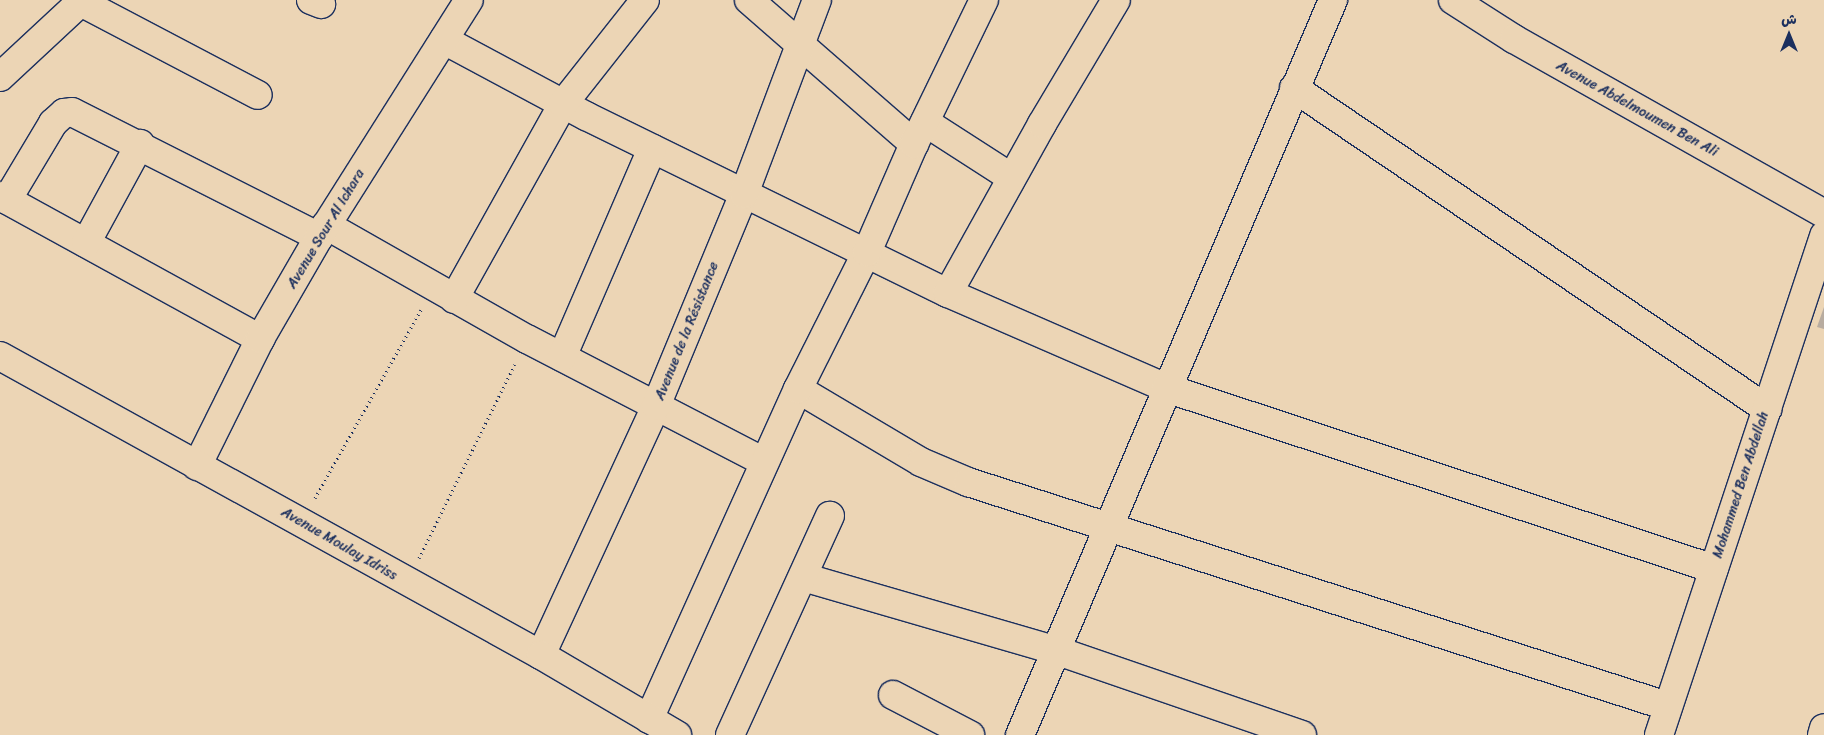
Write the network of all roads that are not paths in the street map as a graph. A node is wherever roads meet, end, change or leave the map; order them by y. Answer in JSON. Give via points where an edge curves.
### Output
{"nodes":[{"id":1,"x":311,"y":0,"type":"edge"},
{"id":2,"x":318,"y":0,"type":"edge"},
{"id":3,"x":470,"y":0,"type":"edge"},
{"id":4,"x":645,"y":0,"type":"edge"},
{"id":5,"x":749,"y":0,"type":"edge"},
{"id":6,"x":817,"y":0,"type":"edge"},
{"id":7,"x":984,"y":0,"type":"edge"},
{"id":8,"x":1116,"y":0,"type":"edge"},
{"id":9,"x":1333,"y":0,"type":"edge"},
{"id":10,"x":1453,"y":0,"type":"edge"},
{"id":11,"x":80,"y":1,"type":"edge"},
{"id":12,"x":444,"y":40,"type":"junction"},
{"id":13,"x":799,"y":44,"type":"junction"},
{"id":14,"x":0,"y":77,"type":"edge"},
{"id":15,"x":1294,"y":88,"type":"junction"},
{"id":16,"x":258,"y":95,"type":"dead end"},
{"id":17,"x":563,"y":104,"type":"junction"},
{"id":18,"x":920,"y":133,"type":"junction"},
{"id":19,"x":140,"y":144,"type":"junction"},
{"id":20,"x":652,"y":149,"type":"junction"},
{"id":21,"x":1012,"y":178,"type":"junction"},
{"id":22,"x":744,"y":194,"type":"junction"},
{"id":23,"x":3,"y":198,"type":"edge"},
{"id":24,"x":1824,"y":214,"type":"edge"},
{"id":25,"x":322,"y":231,"type":"junction"},
{"id":26,"x":1824,"y":236,"type":"edge"},
{"id":27,"x":86,"y":243,"type":"junction"},
{"id":28,"x":867,"y":252,"type":"junction"},
{"id":29,"x":444,"y":293,"type":"junction"},
{"id":30,"x":948,"y":293,"type":"junction"},
{"id":31,"x":260,"y":339,"type":"junction"},
{"id":32,"x":0,"y":356,"type":"edge"},
{"id":33,"x":562,"y":357,"type":"junction"},
{"id":34,"x":1166,"y":388,"type":"junction"},
{"id":35,"x":798,"y":389,"type":"junction"},
{"id":36,"x":656,"y":406,"type":"junction"},
{"id":37,"x":1766,"y":409,"type":"junction"},
{"id":38,"x":764,"y":462,"type":"junction"},
{"id":39,"x":197,"y":466,"type":"junction"},
{"id":40,"x":830,"y":516,"type":"dead end"},
{"id":41,"x":1112,"y":526,"type":"junction"},
{"id":42,"x":1714,"y":569,"type":"junction"},
{"id":43,"x":803,"y":578,"type":"junction"},
{"id":44,"x":1058,"y":651,"type":"junction"},
{"id":45,"x":541,"y":655,"type":"junction"},
{"id":46,"x":893,"y":695,"type":"dead end"},
{"id":47,"x":1667,"y":706,"type":"junction"},
{"id":48,"x":649,"y":720,"type":"junction"},
{"id":49,"x":1824,"y":728,"type":"edge"},
{"id":50,"x":677,"y":735,"type":"edge"},
{"id":51,"x":730,"y":735,"type":"edge"},
{"id":52,"x":970,"y":735,"type":"edge"},
{"id":53,"x":1020,"y":735,"type":"edge"},
{"id":54,"x":1302,"y":735,"type":"edge"},
{"id":55,"x":1659,"y":735,"type":"edge"},
{"id":56,"x":1822,"y":735,"type":"edge"}],
"edges":[{"from":1,"to":2,"type":"street","via":[[321,4]]},
{"from":3,"to":12,"type":"street","name":"Avenue Sour Al Ichara"},
{"from":4,"to":17,"type":"street"},
{"from":5,"to":13,"type":"street"},
{"from":6,"to":13,"type":"street","name":"Avenue de la Résistance"},
{"from":7,"to":18,"type":"street"},
{"from":8,"to":21,"type":"street"},
{"from":9,"to":15,"type":"street"},
{"from":10,"to":24,"type":"street","name":"Avenue Abdelmoumen Ben Ali","via":[[1514,39]]},
{"from":11,"to":14,"type":"street"},
{"from":11,"to":16,"type":"street"},
{"from":12,"to":17,"type":"street"},
{"from":12,"to":25,"type":"street","name":"Avenue Sour Al Ichara"},
{"from":13,"to":18,"type":"street"},
{"from":13,"to":22,"type":"street","name":"Avenue de la Résistance"},
{"from":15,"to":34,"type":"street"},
{"from":15,"to":37,"type":"street"},
{"from":17,"to":20,"type":"street"},
{"from":17,"to":29,"type":"street"},
{"from":18,"to":21,"type":"street"},
{"from":18,"to":28,"type":"street"},
{"from":19,"to":23,"type":"street","via":[[90,118],[72,112],[64,114],[53,123]]},
{"from":19,"to":25,"type":"street"},
{"from":19,"to":27,"type":"street"},
{"from":20,"to":22,"type":"street"},
{"from":20,"to":33,"type":"street"},
{"from":21,"to":30,"type":"street"},
{"from":22,"to":28,"type":"street"},
{"from":22,"to":36,"type":"street","name":"Avenue de la Résistance"},
{"from":23,"to":27,"type":"street"},
{"from":25,"to":29,"type":"street"},
{"from":25,"to":31,"type":"street","name":"Avenue Sour Al Ichara"},
{"from":26,"to":37,"type":"street","name":"Mohammed Ben Abdellah"},
{"from":27,"to":31,"type":"street"},
{"from":28,"to":30,"type":"street"},
{"from":28,"to":35,"type":"street"},
{"from":29,"to":33,"type":"street"},
{"from":30,"to":34,"type":"street"},
{"from":31,"to":39,"type":"street","name":"Avenue Sour Al Ichara"},
{"from":32,"to":39,"type":"street","name":"Avenue Moulay Idriss"},
{"from":33,"to":36,"type":"street"},
{"from":34,"to":41,"type":"street"},
{"from":34,"to":42,"type":"street"},
{"from":35,"to":38,"type":"street"},
{"from":35,"to":41,"type":"street","via":[[921,462],[968,482]]},
{"from":36,"to":38,"type":"street"},
{"from":36,"to":45,"type":"street","name":"Avenue de la Résistance"},
{"from":37,"to":42,"type":"street","name":"Mohammed Ben Abdellah"},
{"from":38,"to":48,"type":"street"},
{"from":39,"to":45,"type":"street","name":"Avenue Moulay Idriss"},
{"from":40,"to":43,"type":"street"},
{"from":41,"to":44,"type":"street"},
{"from":41,"to":47,"type":"street"},
{"from":42,"to":47,"type":"street","name":"Mohammed Ben Abdellah"},
{"from":43,"to":44,"type":"street"},
{"from":43,"to":51,"type":"street"},
{"from":44,"to":53,"type":"street"},
{"from":44,"to":54,"type":"street"},
{"from":45,"to":48,"type":"street","name":"Avenue Moulay Idriss"},
{"from":46,"to":52,"type":"street"},
{"from":47,"to":55,"type":"street","name":"Mohammed Ben Abdellah"},
{"from":48,"to":50,"type":"street","name":"Avenue Moulay Idriss"},
{"from":49,"to":56,"type":"street"}]}
